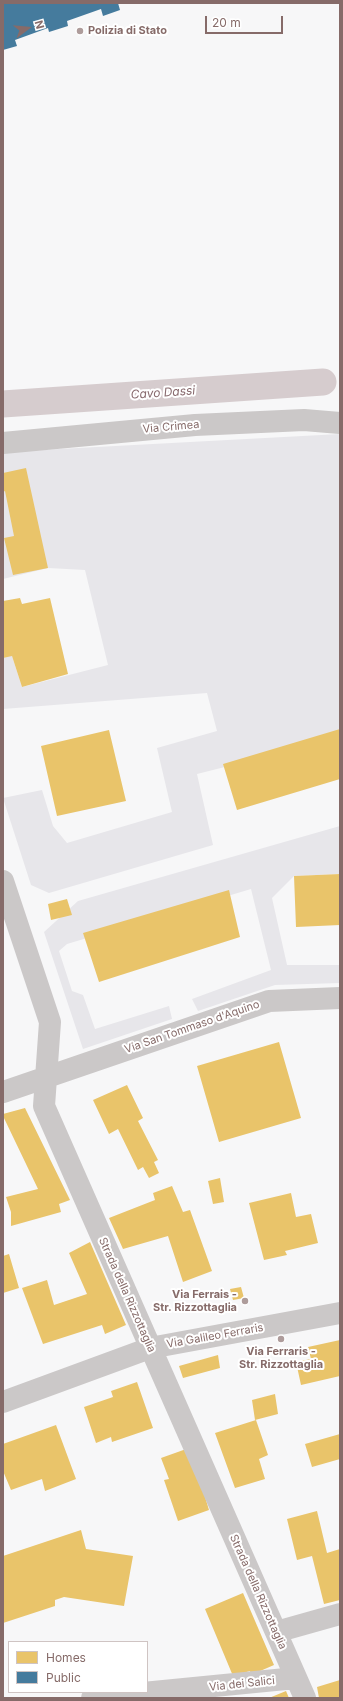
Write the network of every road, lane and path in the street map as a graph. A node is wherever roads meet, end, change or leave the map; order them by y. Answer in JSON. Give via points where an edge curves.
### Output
{"nodes":[{"id":1,"x":340,"y":423,"type":"edge"},
{"id":2,"x":3,"y":442,"type":"edge"},
{"id":3,"x":3,"y":881,"type":"edge"},
{"id":4,"x":11,"y":929,"type":"edge"},
{"id":5,"x":340,"y":998,"type":"edge"},
{"id":6,"x":47,"y":1077,"type":"junction"},
{"id":7,"x":3,"y":1092,"type":"edge"},
{"id":8,"x":340,"y":1313,"type":"edge"},
{"id":9,"x":150,"y":1348,"type":"junction"},
{"id":10,"x":3,"y":1402,"type":"edge"},
{"id":11,"x":340,"y":1614,"type":"edge"},
{"id":12,"x":276,"y":1632,"type":"junction"},
{"id":13,"x":296,"y":1678,"type":"junction"},
{"id":14,"x":143,"y":1693,"type":"edge"},
{"id":15,"x":148,"y":1693,"type":"edge"},
{"id":16,"x":92,"y":1698,"type":"edge"},
{"id":17,"x":305,"y":1698,"type":"edge"}],
"edges":[{"from":1,"to":2,"type":"street","name":"Via Crimea","via":[[304,420],[195,425]]},
{"from":3,"to":4,"type":"street","name":"Strada della Rizzottaglia"},
{"from":4,"to":6,"type":"street","name":"Strada della Rizzottaglia","via":[[50,1022]]},
{"from":5,"to":6,"type":"street","name":"Via San Tommaso d'Aquino","via":[[269,1001]]},
{"from":6,"to":7,"type":"street","name":"Via San Tommaso d'Aquino"},
{"from":6,"to":9,"type":"street","name":"Strada della Rizzottaglia","via":[[44,1106]]},
{"from":8,"to":9,"type":"street","name":"Via Galileo Ferraris"},
{"from":9,"to":10,"type":"street","name":"Via Galileo Ferraris"},
{"from":9,"to":12,"type":"street","name":"Strada della Rizzottaglia"},
{"from":11,"to":12,"type":"street"},
{"from":12,"to":13,"type":"street","name":"Strada della Rizzottaglia"},
{"from":13,"to":15,"type":"street","name":"Via dei Salici"},
{"from":13,"to":17,"type":"street","name":"Strada della Rizzottaglia"},
{"from":14,"to":16,"type":"street","name":"Via dei Salici"}]}
